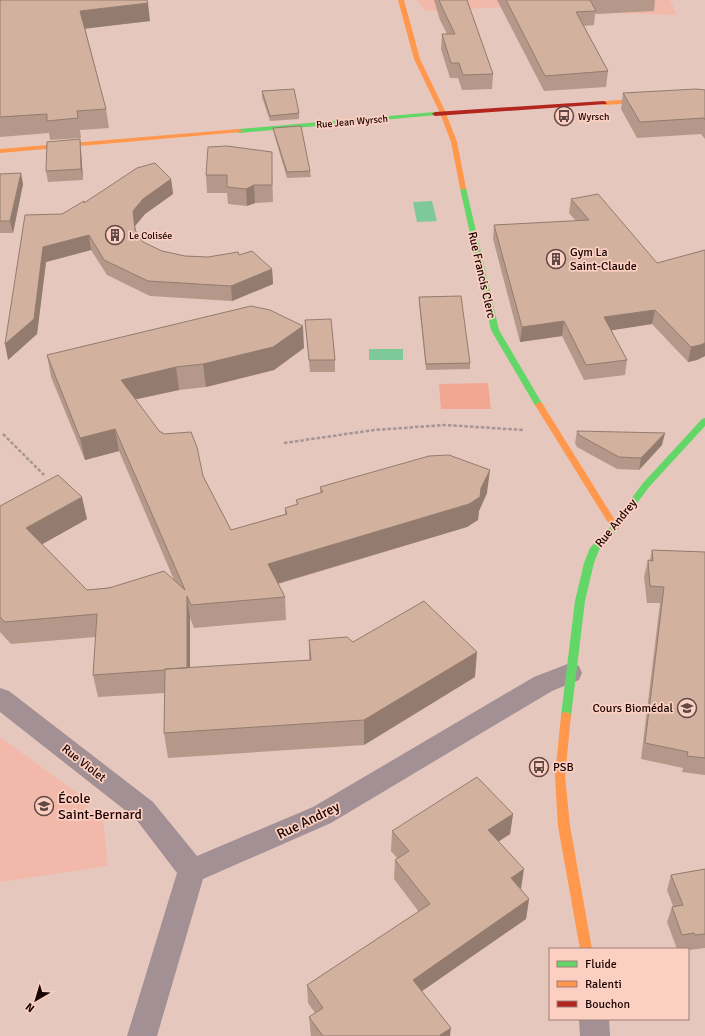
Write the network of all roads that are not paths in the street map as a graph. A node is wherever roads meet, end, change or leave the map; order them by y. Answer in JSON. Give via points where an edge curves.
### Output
{"nodes":[{"id":1,"x":401,"y":0,"type":"edge"},
{"id":2,"x":705,"y":97,"type":"edge"},
{"id":3,"x":443,"y":113,"type":"junction"},
{"id":4,"x":0,"y":151,"type":"edge"},
{"id":5,"x":705,"y":421,"type":"edge"},
{"id":6,"x":615,"y":527,"type":"junction"},
{"id":7,"x":570,"y":673,"type":"junction"},
{"id":8,"x":0,"y":698,"type":"edge"},
{"id":9,"x":192,"y":871,"type":"junction"},
{"id":10,"x":586,"y":948,"type":"edge"},
{"id":11,"x":594,"y":1020,"type":"edge"},
{"id":12,"x":142,"y":1036,"type":"edge"},
{"id":13,"x":595,"y":1036,"type":"edge"}],
"edges":[{"from":1,"to":3,"type":"street","name":"Rue Francis Clerc","via":[[417,59]]},
{"from":2,"to":3,"type":"street","name":"Rue Jean Wyrsch"},
{"from":3,"to":4,"type":"street","name":"Rue Jean Wyrsch"},
{"from":3,"to":6,"type":"street","name":"Rue Francis Clerc","via":[[454,142],[471,230],[495,330],[521,377]]},
{"from":5,"to":6,"type":"street","name":"Rue Andrey","via":[[646,485]]},
{"from":6,"to":7,"type":"street","name":"Rue Andrey","via":[[596,548],[589,563],[580,601]]},
{"from":7,"to":9,"type":"street","name":"Rue Andrey","via":[[538,687],[322,816]]},
{"from":7,"to":10,"type":"street","name":"Rue Andrey","via":[[560,776],[564,826]]},
{"from":8,"to":9,"type":"street","name":"Rue Violet","via":[[144,810]]},
{"from":9,"to":12,"type":"street"},
{"from":11,"to":13,"type":"street"}]}
